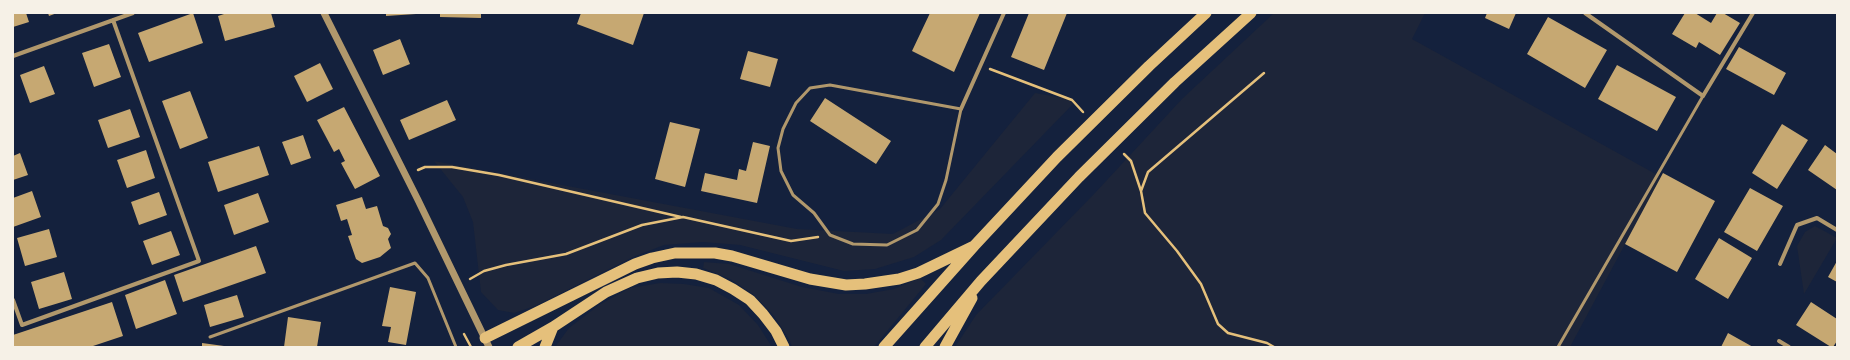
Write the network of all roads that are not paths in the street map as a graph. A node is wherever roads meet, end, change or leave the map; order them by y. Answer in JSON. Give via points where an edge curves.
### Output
{"nodes":[{"id":1,"x":133,"y":13,"type":"edge"},
{"id":2,"x":324,"y":13,"type":"edge"},
{"id":3,"x":1004,"y":13,"type":"edge"},
{"id":4,"x":1206,"y":13,"type":"edge"},
{"id":5,"x":1251,"y":13,"type":"edge"},
{"id":6,"x":1584,"y":13,"type":"edge"},
{"id":7,"x":1753,"y":13,"type":"edge"},
{"id":8,"x":113,"y":20,"type":"junction"},
{"id":9,"x":13,"y":56,"type":"edge"},
{"id":10,"x":1703,"y":96,"type":"junction"},
{"id":11,"x":961,"y":109,"type":"junction"},
{"id":12,"x":1837,"y":230,"type":"edge"},
{"id":13,"x":974,"y":246,"type":"junction"},
{"id":14,"x":1780,"y":264,"type":"dead end"},
{"id":15,"x":981,"y":281,"type":"junction"},
{"id":16,"x":13,"y":300,"type":"edge"},
{"id":17,"x":553,"y":327,"type":"junction"},
{"id":18,"x":210,"y":337,"type":"dead end"},
{"id":19,"x":1779,"y":341,"type":"dead end"},
{"id":20,"x":487,"y":343,"type":"edge"},
{"id":21,"x":456,"y":347,"type":"edge"},
{"id":22,"x":518,"y":347,"type":"edge"},
{"id":23,"x":545,"y":347,"type":"edge"},
{"id":24,"x":784,"y":347,"type":"edge"},
{"id":25,"x":884,"y":347,"type":"edge"},
{"id":26,"x":925,"y":347,"type":"edge"},
{"id":27,"x":946,"y":347,"type":"edge"},
{"id":28,"x":1558,"y":347,"type":"edge"},
{"id":29,"x":1789,"y":347,"type":"edge"}],
"edges":[{"from":1,"to":8,"type":"street"},
{"from":2,"to":20,"type":"street"},
{"from":3,"to":11,"type":"street"},
{"from":4,"to":13,"type":"highway","via":[[1148,66],[1057,157]]},
{"from":5,"to":15,"type":"highway","via":[[1078,176]]},
{"from":6,"to":10,"type":"street"},
{"from":7,"to":10,"type":"street"},
{"from":8,"to":9,"type":"street"},
{"from":8,"to":16,"type":"street","via":[[199,261],[22,325]]},
{"from":10,"to":28,"type":"lane"},
{"from":11,"to":11,"type":"lane","via":[[946,180],[938,204],[917,230],[887,245],[853,244],[830,235],[814,213],[792,195],[781,170],[778,148],[783,128],[796,103],[810,88],[830,85]]},
{"from":12,"to":14,"type":"street","via":[[1818,218],[1797,225]]},
{"from":13,"to":20,"type":"highway","via":[[918,273],[899,279],[846,285],[810,279],[721,254],[675,253],[635,264]]},
{"from":13,"to":25,"type":"highway"},
{"from":15,"to":26,"type":"highway"},
{"from":15,"to":27,"type":"highway"},
{"from":17,"to":22,"type":"highway"},
{"from":17,"to":23,"type":"highway"},
{"from":17,"to":24,"type":"highway","via":[[622,284],[658,273],[677,272],[716,280],[750,300],[776,330]]},
{"from":18,"to":21,"type":"lane","via":[[415,263],[428,278]]},
{"from":19,"to":29,"type":"street"}]}
